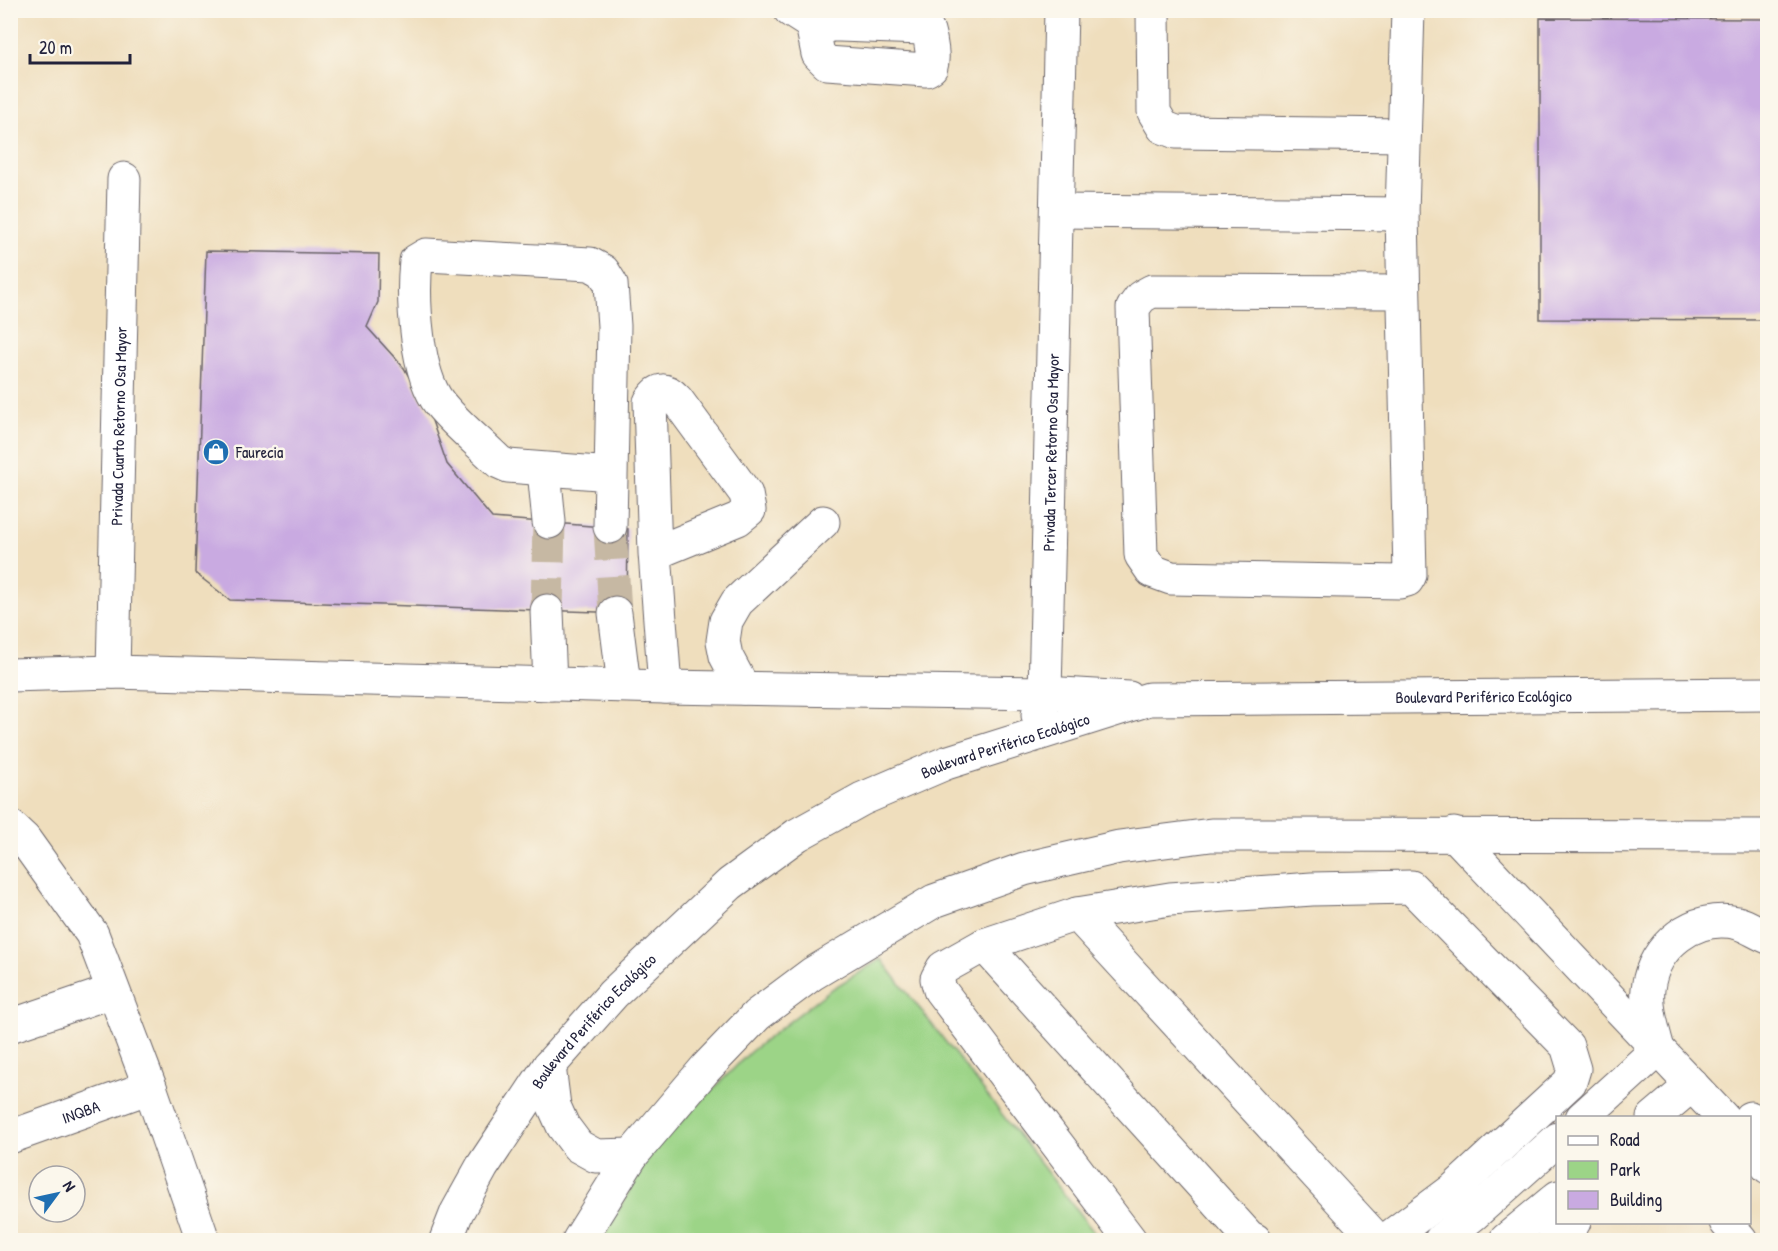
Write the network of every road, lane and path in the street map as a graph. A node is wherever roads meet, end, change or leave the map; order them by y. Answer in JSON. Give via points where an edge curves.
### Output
{"nodes":[{"id":1,"x":1061,"y":10,"type":"edge"},
{"id":2,"x":1153,"y":10,"type":"edge"},
{"id":3,"x":1408,"y":10,"type":"edge"},
{"id":4,"x":1404,"y":135,"type":"junction"},
{"id":5,"x":124,"y":179,"type":"dead end"},
{"id":6,"x":1056,"y":211,"type":"junction"},
{"id":7,"x":1401,"y":214,"type":"junction"},
{"id":8,"x":1402,"y":292,"type":"junction"},
{"id":9,"x":544,"y":470,"type":"junction"},
{"id":10,"x":611,"y":474,"type":"junction"},
{"id":11,"x":549,"y":522,"type":"tunnel mouth"},
{"id":12,"x":824,"y":522,"type":"dead end"},
{"id":13,"x":610,"y":527,"type":"tunnel mouth"},
{"id":14,"x":655,"y":553,"type":"junction"},
{"id":15,"x":546,"y":610,"type":"tunnel mouth"},
{"id":16,"x":615,"y":613,"type":"tunnel mouth"},
{"id":17,"x":113,"y":672,"type":"junction"},
{"id":18,"x":10,"y":675,"type":"edge"},
{"id":19,"x":550,"y":684,"type":"junction"},
{"id":20,"x":624,"y":685,"type":"junction"},
{"id":21,"x":665,"y":687,"type":"junction"},
{"id":22,"x":743,"y":688,"type":"junction"},
{"id":23,"x":1045,"y":693,"type":"junction"},
{"id":24,"x":1767,"y":694,"type":"edge"},
{"id":25,"x":1149,"y":699,"type":"junction"},
{"id":26,"x":1017,"y":742,"type":"junction"},
{"id":27,"x":10,"y":826,"type":"edge"},
{"id":28,"x":1454,"y":834,"type":"junction"},
{"id":29,"x":1767,"y":836,"type":"edge"},
{"id":30,"x":1077,"y":914,"type":"junction"},
{"id":31,"x":1767,"y":937,"type":"edge"},
{"id":32,"x":984,"y":945,"type":"junction"},
{"id":33,"x":113,"y":991,"type":"junction"},
{"id":34,"x":10,"y":1026,"type":"edge"},
{"id":35,"x":1658,"y":1049,"type":"junction"},
{"id":36,"x":549,"y":1066,"type":"junction"},
{"id":37,"x":150,"y":1087,"type":"junction"},
{"id":38,"x":1709,"y":1102,"type":"edge"},
{"id":39,"x":1584,"y":1116,"type":"edge"},
{"id":40,"x":1660,"y":1116,"type":"edge"},
{"id":41,"x":1744,"y":1116,"type":"edge"},
{"id":42,"x":1751,"y":1119,"type":"edge"},
{"id":43,"x":1767,"y":1128,"type":"edge"},
{"id":44,"x":1516,"y":1132,"type":"junction"},
{"id":45,"x":10,"y":1137,"type":"edge"},
{"id":46,"x":1751,"y":1149,"type":"edge"},
{"id":47,"x":632,"y":1155,"type":"junction"},
{"id":48,"x":1551,"y":1158,"type":"edge"},
{"id":49,"x":1767,"y":1167,"type":"edge"},
{"id":50,"x":1556,"y":1198,"type":"edge"},
{"id":51,"x":1464,"y":1202,"type":"junction"},
{"id":52,"x":1572,"y":1224,"type":"edge"},
{"id":53,"x":1728,"y":1224,"type":"edge"},
{"id":54,"x":1247,"y":1239,"type":"edge"},
{"id":55,"x":203,"y":1240,"type":"edge"},
{"id":56,"x":446,"y":1240,"type":"edge"},
{"id":57,"x":579,"y":1240,"type":"edge"},
{"id":58,"x":1130,"y":1240,"type":"edge"},
{"id":59,"x":1377,"y":1240,"type":"edge"},
{"id":60,"x":1386,"y":1240,"type":"edge"},
{"id":61,"x":1441,"y":1240,"type":"edge"},
{"id":62,"x":1497,"y":1240,"type":"edge"},
{"id":63,"x":1506,"y":1240,"type":"edge"},
{"id":64,"x":1554,"y":1240,"type":"edge"},
{"id":65,"x":1741,"y":1240,"type":"edge"}],
"edges":[{"from":1,"to":6,"type":"street","name":"Privada Tercer Retorno Osa Mayor"},
{"from":2,"to":4,"type":"street","via":[[1154,112],[1163,127],[1176,132]]},
{"from":3,"to":4,"type":"street"},
{"from":4,"to":7,"type":"street"},
{"from":5,"to":17,"type":"street","name":"Privada Cuarto Retorno Osa Mayor"},
{"from":6,"to":7,"type":"street"},
{"from":6,"to":23,"type":"street","name":"Privada Tercer Retorno Osa Mayor"},
{"from":7,"to":8,"type":"street"},
{"from":8,"to":8,"type":"street","via":[[1410,564],[1407,580],[1171,578],[1152,571],[1141,555],[1133,308],[1142,297],[1152,291]]},
{"from":9,"to":10,"type":"street"},
{"from":9,"to":10,"type":"street","via":[[515,468],[499,462],[440,403],[429,386],[418,331],[415,273],[416,261],[426,255],[590,264],[603,271],[611,284],[614,326]]},
{"from":9,"to":11,"type":"street"},
{"from":10,"to":13,"type":"street"},
{"from":12,"to":22,"type":"street","via":[[737,602],[726,621],[726,656]]},
{"from":14,"to":14,"type":"street","via":[[738,519],[749,510],[746,495],[677,400],[663,390],[655,393],[650,402]]},
{"from":14,"to":21,"type":"street"},
{"from":15,"to":19,"type":"street"},
{"from":16,"to":20,"type":"street"},
{"from":17,"to":18,"type":"street"},
{"from":17,"to":19,"type":"street"},
{"from":19,"to":20,"type":"street"},
{"from":20,"to":21,"type":"street"},
{"from":21,"to":22,"type":"street"},
{"from":22,"to":23,"type":"street"},
{"from":23,"to":25,"type":"street"},
{"from":23,"to":26,"type":"street","name":"Privada Tercer Retorno Osa Mayor","via":[[1034,722]]},
{"from":24,"to":25,"type":"street","name":"Boulevard Periférico Ecológico"},
{"from":25,"to":26,"type":"street","name":"Boulevard Periférico Ecológico"},
{"from":26,"to":36,"type":"street","name":"Boulevard Periférico Ecológico","via":[[946,763],[861,799],[797,835],[730,884],[613,994]]},
{"from":27,"to":33,"type":"street","via":[[24,839],[92,934]]},
{"from":28,"to":29,"type":"street"},
{"from":28,"to":35,"type":"street"},
{"from":28,"to":47,"type":"street","via":[[1211,835],[1119,847],[1024,869],[934,901],[812,974],[757,1016],[706,1068]]},
{"from":30,"to":32,"type":"street"},
{"from":30,"to":44,"type":"street","via":[[1170,899],[1411,886],[1567,1046],[1574,1069],[1570,1082]]},
{"from":30,"to":59,"type":"street"},
{"from":31,"to":35,"type":"street","via":[[1738,924],[1713,922],[1674,938],[1654,964],[1648,990]]},
{"from":32,"to":54,"type":"street"},
{"from":32,"to":58,"type":"street","via":[[943,968],[937,979],[940,990]]},
{"from":33,"to":34,"type":"street"},
{"from":33,"to":37,"type":"street"},
{"from":35,"to":38,"type":"street"},
{"from":35,"to":39,"type":"street"},
{"from":36,"to":47,"type":"street","via":[[554,1106],[578,1146],[596,1156]]},
{"from":36,"to":56,"type":"street","name":"Boulevard Periférico Ecológico","via":[[482,1167]]},
{"from":37,"to":45,"type":"street","name":"INQBA"},
{"from":37,"to":55,"type":"street"},
{"from":38,"to":40,"type":"street"},
{"from":38,"to":41,"type":"street"},
{"from":42,"to":43,"type":"street"},
{"from":44,"to":48,"type":"street"},
{"from":44,"to":51,"type":"street"},
{"from":46,"to":49,"type":"street"},
{"from":47,"to":57,"type":"street"},
{"from":48,"to":51,"type":"street"},
{"from":50,"to":63,"type":"street"},
{"from":51,"to":60,"type":"street"},
{"from":51,"to":61,"type":"street"},
{"from":51,"to":62,"type":"street"},
{"from":52,"to":64,"type":"street"},
{"from":53,"to":65,"type":"street"}]}
